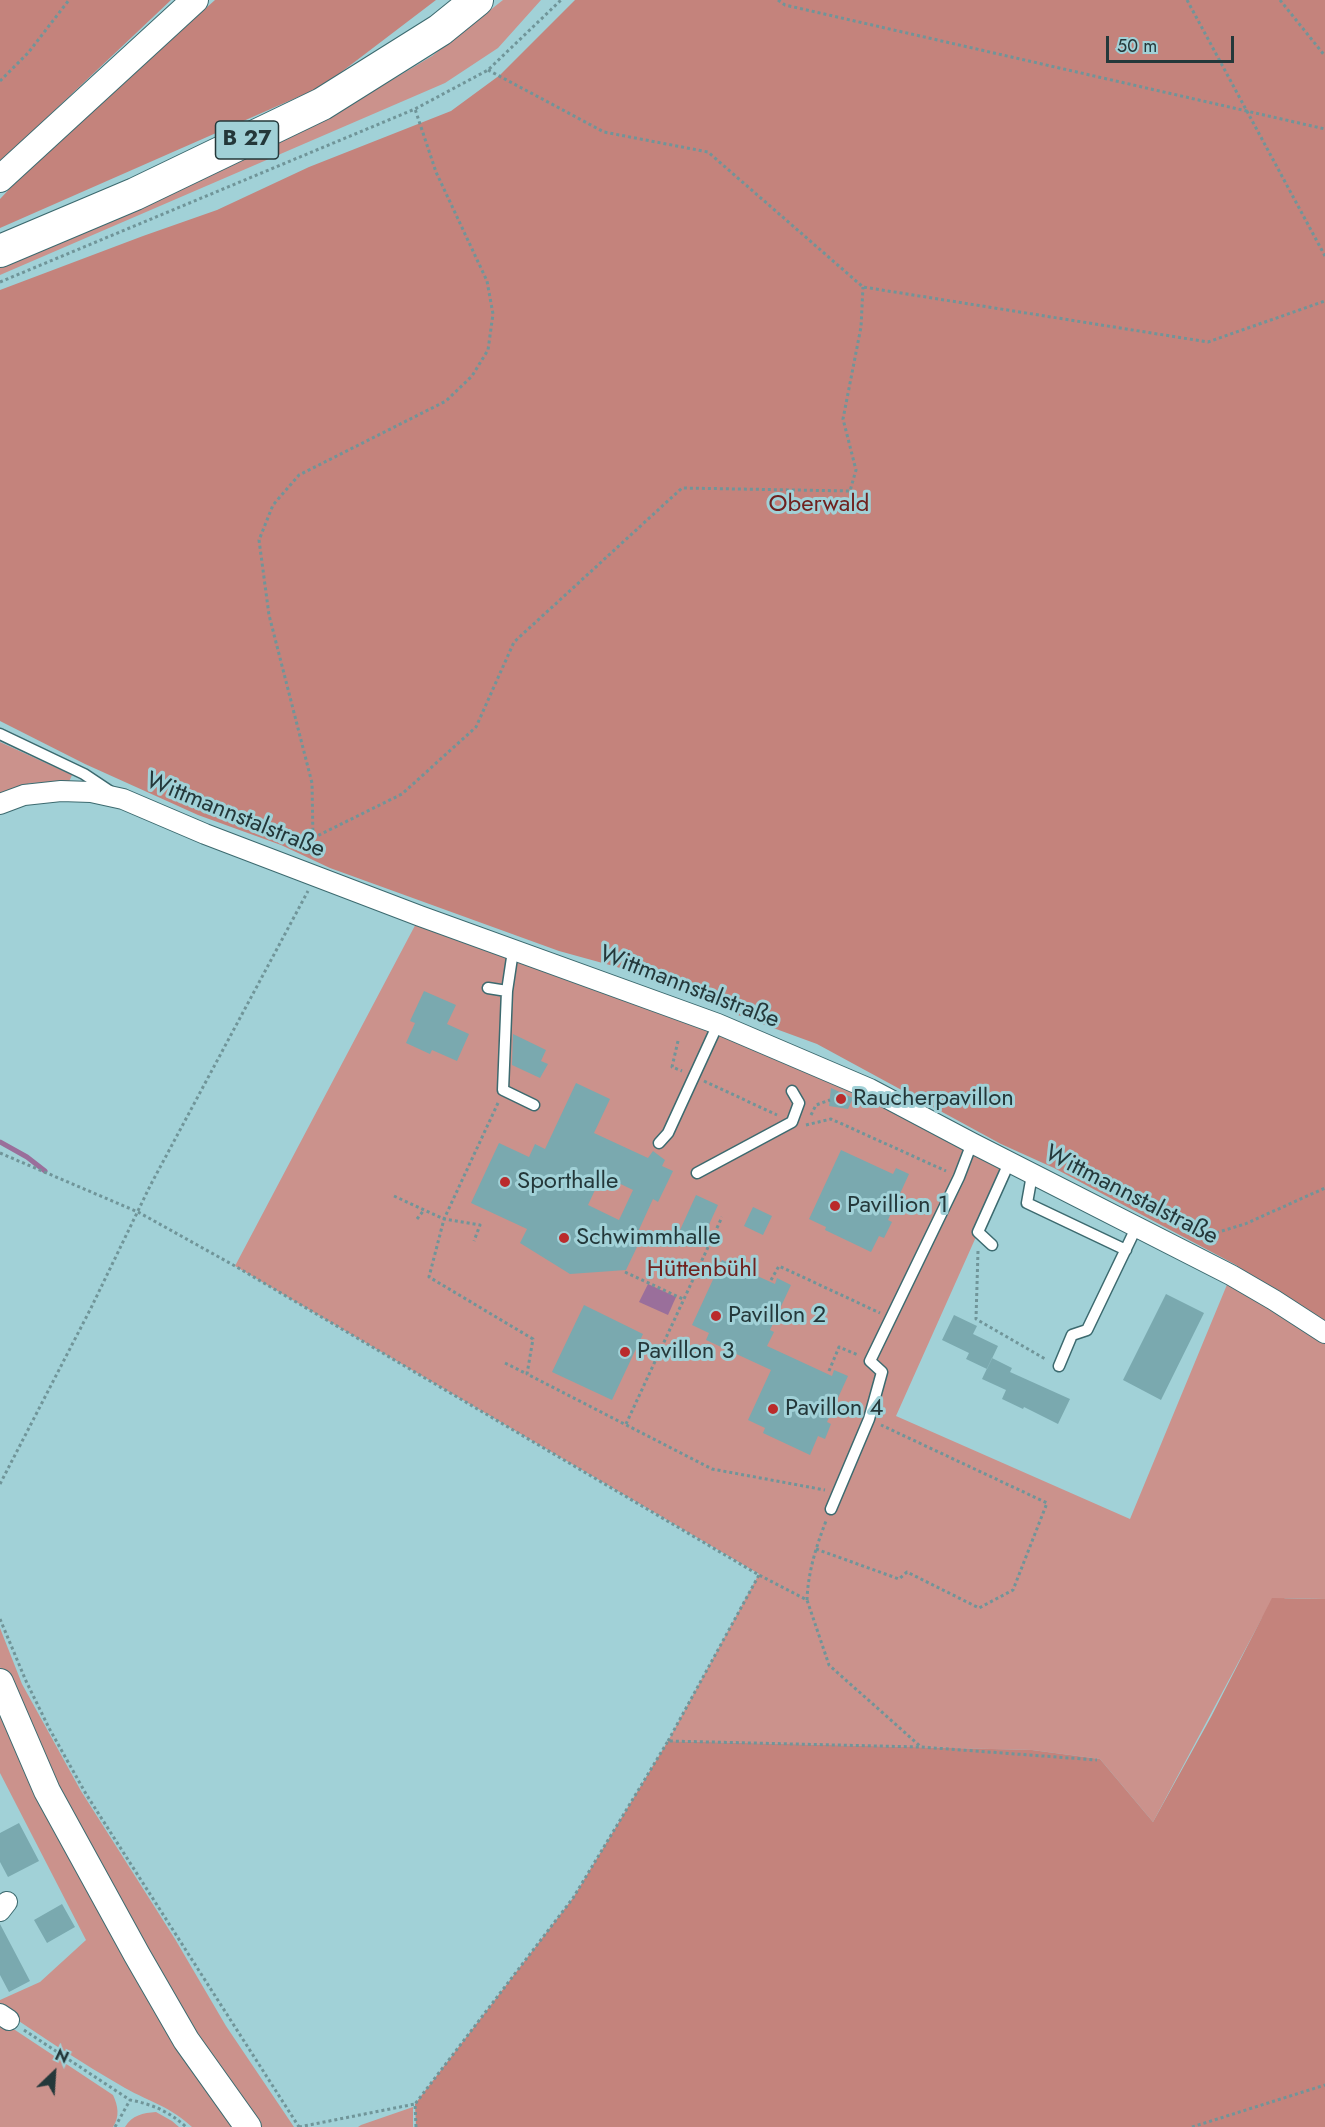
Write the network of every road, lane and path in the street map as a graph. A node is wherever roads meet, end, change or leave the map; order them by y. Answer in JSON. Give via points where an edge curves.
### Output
{"nodes":[{"id":1,"x":69,"y":0,"type":"edge"},
{"id":2,"x":195,"y":0,"type":"edge"},
{"id":3,"x":477,"y":0,"type":"edge"},
{"id":4,"x":561,"y":0,"type":"edge"},
{"id":5,"x":778,"y":0,"type":"edge"},
{"id":6,"x":1187,"y":0,"type":"edge"},
{"id":7,"x":1280,"y":0,"type":"edge"},
{"id":8,"x":1325,"y":56,"type":"edge"},
{"id":9,"x":488,"y":70,"type":"junction"},
{"id":10,"x":0,"y":81,"type":"edge"},
{"id":11,"x":415,"y":109,"type":"junction"},
{"id":12,"x":1247,"y":111,"type":"junction"},
{"id":13,"x":1325,"y":129,"type":"edge"},
{"id":14,"x":0,"y":179,"type":"edge"},
{"id":15,"x":0,"y":251,"type":"edge"},
{"id":16,"x":1325,"y":256,"type":"edge"},
{"id":17,"x":0,"y":282,"type":"edge"},
{"id":18,"x":863,"y":287,"type":"junction"},
{"id":19,"x":1325,"y":301,"type":"edge"},
{"id":20,"x":0,"y":734,"type":"edge"},
{"id":21,"x":123,"y":799,"type":"junction"},
{"id":22,"x":0,"y":804,"type":"edge"},
{"id":23,"x":313,"y":838,"type":"junction"},
{"id":24,"x":309,"y":874,"type":"junction"},
{"id":25,"x":513,"y":951,"type":"junction"},
{"id":26,"x":488,"y":988,"type":"dead end"},
{"id":27,"x":507,"y":991,"type":"junction"},
{"id":28,"x":718,"y":1024,"type":"junction"},
{"id":29,"x":678,"y":1041,"type":"dead end"},
{"id":30,"x":694,"y":1076,"type":"junction"},
{"id":31,"x":503,"y":1090,"type":"junction"},
{"id":32,"x":792,"y":1091,"type":"dead end"},
{"id":33,"x":830,"y":1100,"type":"dead end"},
{"id":34,"x":534,"y":1105,"type":"dead end"},
{"id":35,"x":792,"y":1122,"type":"junction"},
{"id":36,"x":806,"y":1125,"type":"junction"},
{"id":37,"x":659,"y":1143,"type":"dead end"},
{"id":38,"x":972,"y":1143,"type":"junction"},
{"id":39,"x":0,"y":1153,"type":"edge"},
{"id":40,"x":1009,"y":1163,"type":"junction"},
{"id":41,"x":697,"y":1173,"type":"dead end"},
{"id":42,"x":1032,"y":1174,"type":"junction"},
{"id":43,"x":959,"y":1177,"type":"junction"},
{"id":44,"x":1325,"y":1188,"type":"edge"},
{"id":45,"x":394,"y":1196,"type":"dead end"},
{"id":46,"x":424,"y":1210,"type":"junction"},
{"id":47,"x":138,"y":1212,"type":"junction"},
{"id":48,"x":722,"y":1216,"type":"dead end"},
{"id":49,"x":417,"y":1219,"type":"dead end"},
{"id":50,"x":444,"y":1219,"type":"junction"},
{"id":51,"x":1136,"y":1228,"type":"junction"},
{"id":52,"x":978,"y":1232,"type":"junction"},
{"id":53,"x":474,"y":1241,"type":"dead end"},
{"id":54,"x":992,"y":1245,"type":"dead end"},
{"id":55,"x":1171,"y":1246,"type":"junction"},
{"id":56,"x":1126,"y":1250,"type":"junction"},
{"id":57,"x":625,"y":1272,"type":"dead end"},
{"id":58,"x":771,"y":1280,"type":"dead end"},
{"id":59,"x":683,"y":1299,"type":"junction"},
{"id":60,"x":889,"y":1318,"type":"junction"},
{"id":61,"x":1325,"y":1333,"type":"edge"},
{"id":62,"x":870,"y":1361,"type":"junction"},
{"id":63,"x":505,"y":1364,"type":"dead end"},
{"id":64,"x":1059,"y":1366,"type":"joint"},
{"id":65,"x":829,"y":1371,"type":"dead end"},
{"id":66,"x":527,"y":1374,"type":"junction"},
{"id":67,"x":869,"y":1419,"type":"junction"},
{"id":68,"x":626,"y":1424,"type":"junction"},
{"id":69,"x":0,"y":1484,"type":"edge"},
{"id":70,"x":837,"y":1492,"type":"junction"},
{"id":71,"x":831,"y":1509,"type":"joint"},
{"id":72,"x":816,"y":1549,"type":"junction"},
{"id":73,"x":759,"y":1575,"type":"junction"},
{"id":74,"x":807,"y":1600,"type":"junction"},
{"id":75,"x":0,"y":1619,"type":"edge"},
{"id":76,"x":0,"y":1682,"type":"edge"},
{"id":77,"x":668,"y":1741,"type":"junction"},
{"id":78,"x":921,"y":1747,"type":"junction"},
{"id":79,"x":1097,"y":1760,"type":"dead end"},
{"id":80,"x":4,"y":2017,"type":"edge"},
{"id":81,"x":1325,"y":2085,"type":"edge"},
{"id":82,"x":130,"y":2100,"type":"junction"},
{"id":83,"x":415,"y":2104,"type":"junction"},
{"id":84,"x":115,"y":2127,"type":"edge"},
{"id":85,"x":186,"y":2127,"type":"edge"},
{"id":86,"x":248,"y":2127,"type":"edge"},
{"id":87,"x":299,"y":2127,"type":"edge"},
{"id":88,"x":416,"y":2127,"type":"edge"},
{"id":89,"x":1192,"y":2127,"type":"edge"}],
"edges":[{"from":1,"to":10,"type":"path","via":[[28,53]]},
{"from":2,"to":14,"type":"street"},
{"from":3,"to":15,"type":"main road","number":"B 27","via":[[440,30],[321,104],[135,194]]},
{"from":4,"to":9,"type":"path"},
{"from":5,"to":12,"type":"path","via":[[785,5]]},
{"from":6,"to":12,"type":"path"},
{"from":7,"to":8,"type":"path"},
{"from":9,"to":11,"type":"path"},
{"from":9,"to":18,"type":"path","via":[[604,132],[708,152]]},
{"from":11,"to":17,"type":"path"},
{"from":11,"to":23,"type":"path","via":[[436,172],[488,281],[493,314],[488,350],[472,376],[446,401],[299,476],[273,505],[260,540],[269,615],[312,783]]},
{"from":12,"to":13,"type":"path"},
{"from":12,"to":16,"type":"path"},
{"from":18,"to":19,"type":"path","via":[[1208,342]]},
{"from":18,"to":23,"type":"path","via":[[861,327],[843,419],[856,470],[850,491],[682,488],[514,642],[476,727],[402,794]]},
{"from":20,"to":21,"type":"lane","via":[[84,774]]},
{"from":21,"to":22,"type":"street","name":"Wittmannstalstraße","via":[[61,791],[24,795]]},
{"from":21,"to":24,"type":"street","name":"Wittmannstalstraße"},
{"from":23,"to":24,"type":"path"},
{"from":24,"to":25,"type":"street","name":"Wittmannstalstraße"},
{"from":24,"to":47,"type":"path"},
{"from":25,"to":27,"type":"lane"},
{"from":25,"to":28,"type":"street","name":"Wittmannstalstraße"},
{"from":26,"to":27,"type":"lane"},
{"from":27,"to":31,"type":"lane"},
{"from":28,"to":30,"type":"lane"},
{"from":28,"to":38,"type":"street","name":"Wittmannstalstraße","via":[[870,1089]]},
{"from":29,"to":30,"type":"path","via":[[672,1067]]},
{"from":30,"to":35,"type":"path"},
{"from":30,"to":37,"type":"lane","via":[[668,1133]]},
{"from":31,"to":34,"type":"lane"},
{"from":31,"to":50,"type":"path"},
{"from":32,"to":35,"type":"lane","via":[[799,1103]]},
{"from":33,"to":36,"type":"path","via":[[816,1105]]},
{"from":35,"to":36,"type":"path"},
{"from":35,"to":41,"type":"lane"},
{"from":36,"to":43,"type":"path","via":[[831,1119]]},
{"from":38,"to":40,"type":"street","name":"Wittmannstalstraße"},
{"from":38,"to":43,"type":"lane"},
{"from":39,"to":47,"type":"path"},
{"from":40,"to":42,"type":"street","name":"Wittmannstalstraße"},
{"from":40,"to":52,"type":"lane"},
{"from":42,"to":51,"type":"street","name":"Wittmannstalstraße"},
{"from":42,"to":56,"type":"lane","via":[[1027,1203]]},
{"from":43,"to":60,"type":"lane"},
{"from":44,"to":55,"type":"path","via":[[1245,1224]]},
{"from":45,"to":46,"type":"path"},
{"from":46,"to":49,"type":"path"},
{"from":46,"to":50,"type":"path"},
{"from":47,"to":69,"type":"path"},
{"from":47,"to":73,"type":"path"},
{"from":48,"to":59,"type":"path"},
{"from":50,"to":53,"type":"path","via":[[480,1224]]},
{"from":50,"to":66,"type":"path","via":[[429,1277],[533,1339]]},
{"from":51,"to":55,"type":"street","name":"Wittmannstalstraße"},
{"from":51,"to":56,"type":"lane"},
{"from":52,"to":54,"type":"lane"},
{"from":52,"to":64,"type":"path","via":[[976,1319]]},
{"from":55,"to":61,"type":"street","name":"Wittmannstalstraße","via":[[1231,1275]]},
{"from":56,"to":64,"type":"lane","via":[[1087,1330],[1072,1335]]},
{"from":57,"to":59,"type":"path"},
{"from":58,"to":60,"type":"path","via":[[779,1266]]},
{"from":59,"to":68,"type":"path"},
{"from":60,"to":62,"type":"lane"},
{"from":62,"to":65,"type":"path","via":[[840,1347]]},
{"from":62,"to":67,"type":"lane","via":[[882,1372]]},
{"from":63,"to":66,"type":"path"},
{"from":66,"to":68,"type":"path"},
{"from":67,"to":70,"type":"lane"},
{"from":67,"to":72,"type":"path","via":[[1047,1503],[1013,1590],[979,1608],[907,1572],[899,1579]]},
{"from":68,"to":70,"type":"path","via":[[712,1469]]},
{"from":70,"to":71,"type":"lane"},
{"from":71,"to":72,"type":"path"},
{"from":72,"to":74,"type":"path"},
{"from":73,"to":74,"type":"path"},
{"from":73,"to":77,"type":"path"},
{"from":74,"to":78,"type":"path","via":[[829,1665]]},
{"from":75,"to":87,"type":"path","via":[[39,1709],[86,1794]]},
{"from":76,"to":86,"type":"street","via":[[47,1791],[137,1955],[186,2040]]},
{"from":77,"to":78,"type":"path"},
{"from":77,"to":83,"type":"path","via":[[573,1898]]},
{"from":78,"to":79,"type":"path"},
{"from":80,"to":82,"type":"path"},
{"from":81,"to":89,"type":"path"},
{"from":82,"to":84,"type":"path"},
{"from":82,"to":85,"type":"path","via":[[149,2103]]},
{"from":83,"to":87,"type":"path"},
{"from":83,"to":88,"type":"path"}]}
